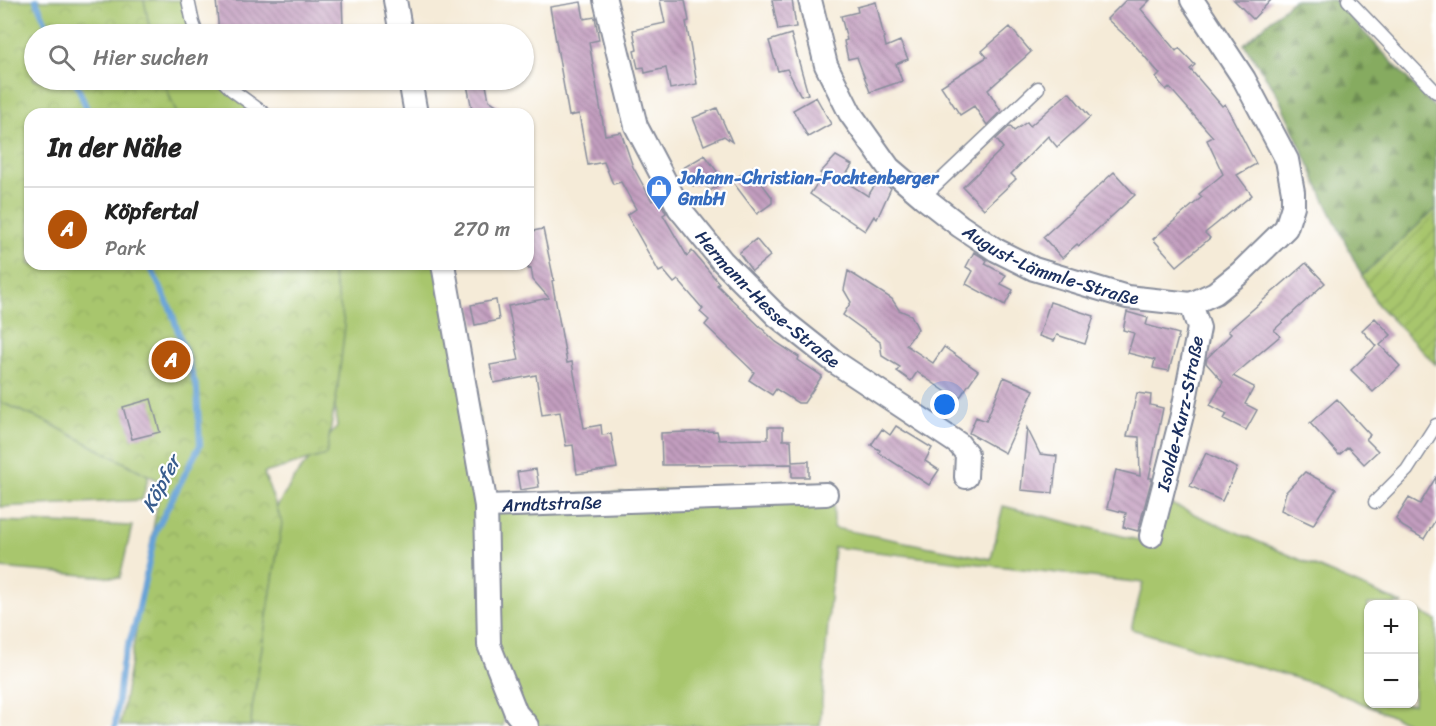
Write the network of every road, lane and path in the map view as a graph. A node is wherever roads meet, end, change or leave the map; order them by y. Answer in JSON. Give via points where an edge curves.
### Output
{"nodes":[{"id":1,"x":188,"y":0,"type":"edge"},
{"id":2,"x":395,"y":0,"type":"edge"},
{"id":3,"x":604,"y":0,"type":"edge"},
{"id":4,"x":810,"y":0,"type":"edge"},
{"id":5,"x":1192,"y":0,"type":"edge"},
{"id":6,"x":1348,"y":0,"type":"edge"},
{"id":7,"x":193,"y":24,"type":"edge"},
{"id":8,"x":399,"y":24,"type":"edge"},
{"id":9,"x":1038,"y":88,"type":"dead end"},
{"id":10,"x":232,"y":90,"type":"edge"},
{"id":11,"x":412,"y":90,"type":"edge"},
{"id":12,"x":1436,"y":92,"type":"edge"},
{"id":13,"x":257,"y":108,"type":"edge"},
{"id":14,"x":415,"y":108,"type":"edge"},
{"id":15,"x":923,"y":197,"type":"junction"},
{"id":16,"x":444,"y":270,"type":"edge"},
{"id":17,"x":1191,"y":304,"type":"junction"},
{"id":18,"x":1436,"y":425,"type":"edge"},
{"id":19,"x":966,"y":477,"type":"dead end"},
{"id":20,"x":826,"y":494,"type":"dead end"},
{"id":21,"x":1375,"y":502,"type":"dead end"},
{"id":22,"x":486,"y":506,"type":"junction"},
{"id":23,"x":1151,"y":536,"type":"dead end"},
{"id":24,"x":527,"y":726,"type":"edge"}],
"edges":[{"from":1,"to":7,"type":"lane"},
{"from":2,"to":8,"type":"street"},
{"from":3,"to":19,"type":"street","name":"Hermann-Hesse-Straße","via":[[636,126],[679,208],[722,261],[777,316],[835,362],[959,444],[967,454]]},
{"from":4,"to":15,"type":"street","name":"August-Lämmle-Straße","via":[[826,65],[850,113],[889,168]]},
{"from":5,"to":17,"type":"street","via":[[1244,79],[1287,160],[1293,206],[1286,228],[1240,273],[1215,293]]},
{"from":6,"to":12,"type":"lane"},
{"from":9,"to":15,"type":"lane"},
{"from":10,"to":13,"type":"lane"},
{"from":11,"to":14,"type":"street"},
{"from":15,"to":17,"type":"street","name":"August-Lämmle-Straße","via":[[996,250],[1034,269],[1127,297]]},
{"from":16,"to":22,"type":"street","name":"Arndtstraße"},
{"from":17,"to":23,"type":"street","name":"Isolde-Kurz-Straße","via":[[1199,328]]},
{"from":18,"to":21,"type":"lane","via":[[1407,470]]},
{"from":20,"to":22,"type":"street","name":"Arndtstraße"},
{"from":22,"to":24,"type":"street","via":[[489,645],[516,714]]}]}
